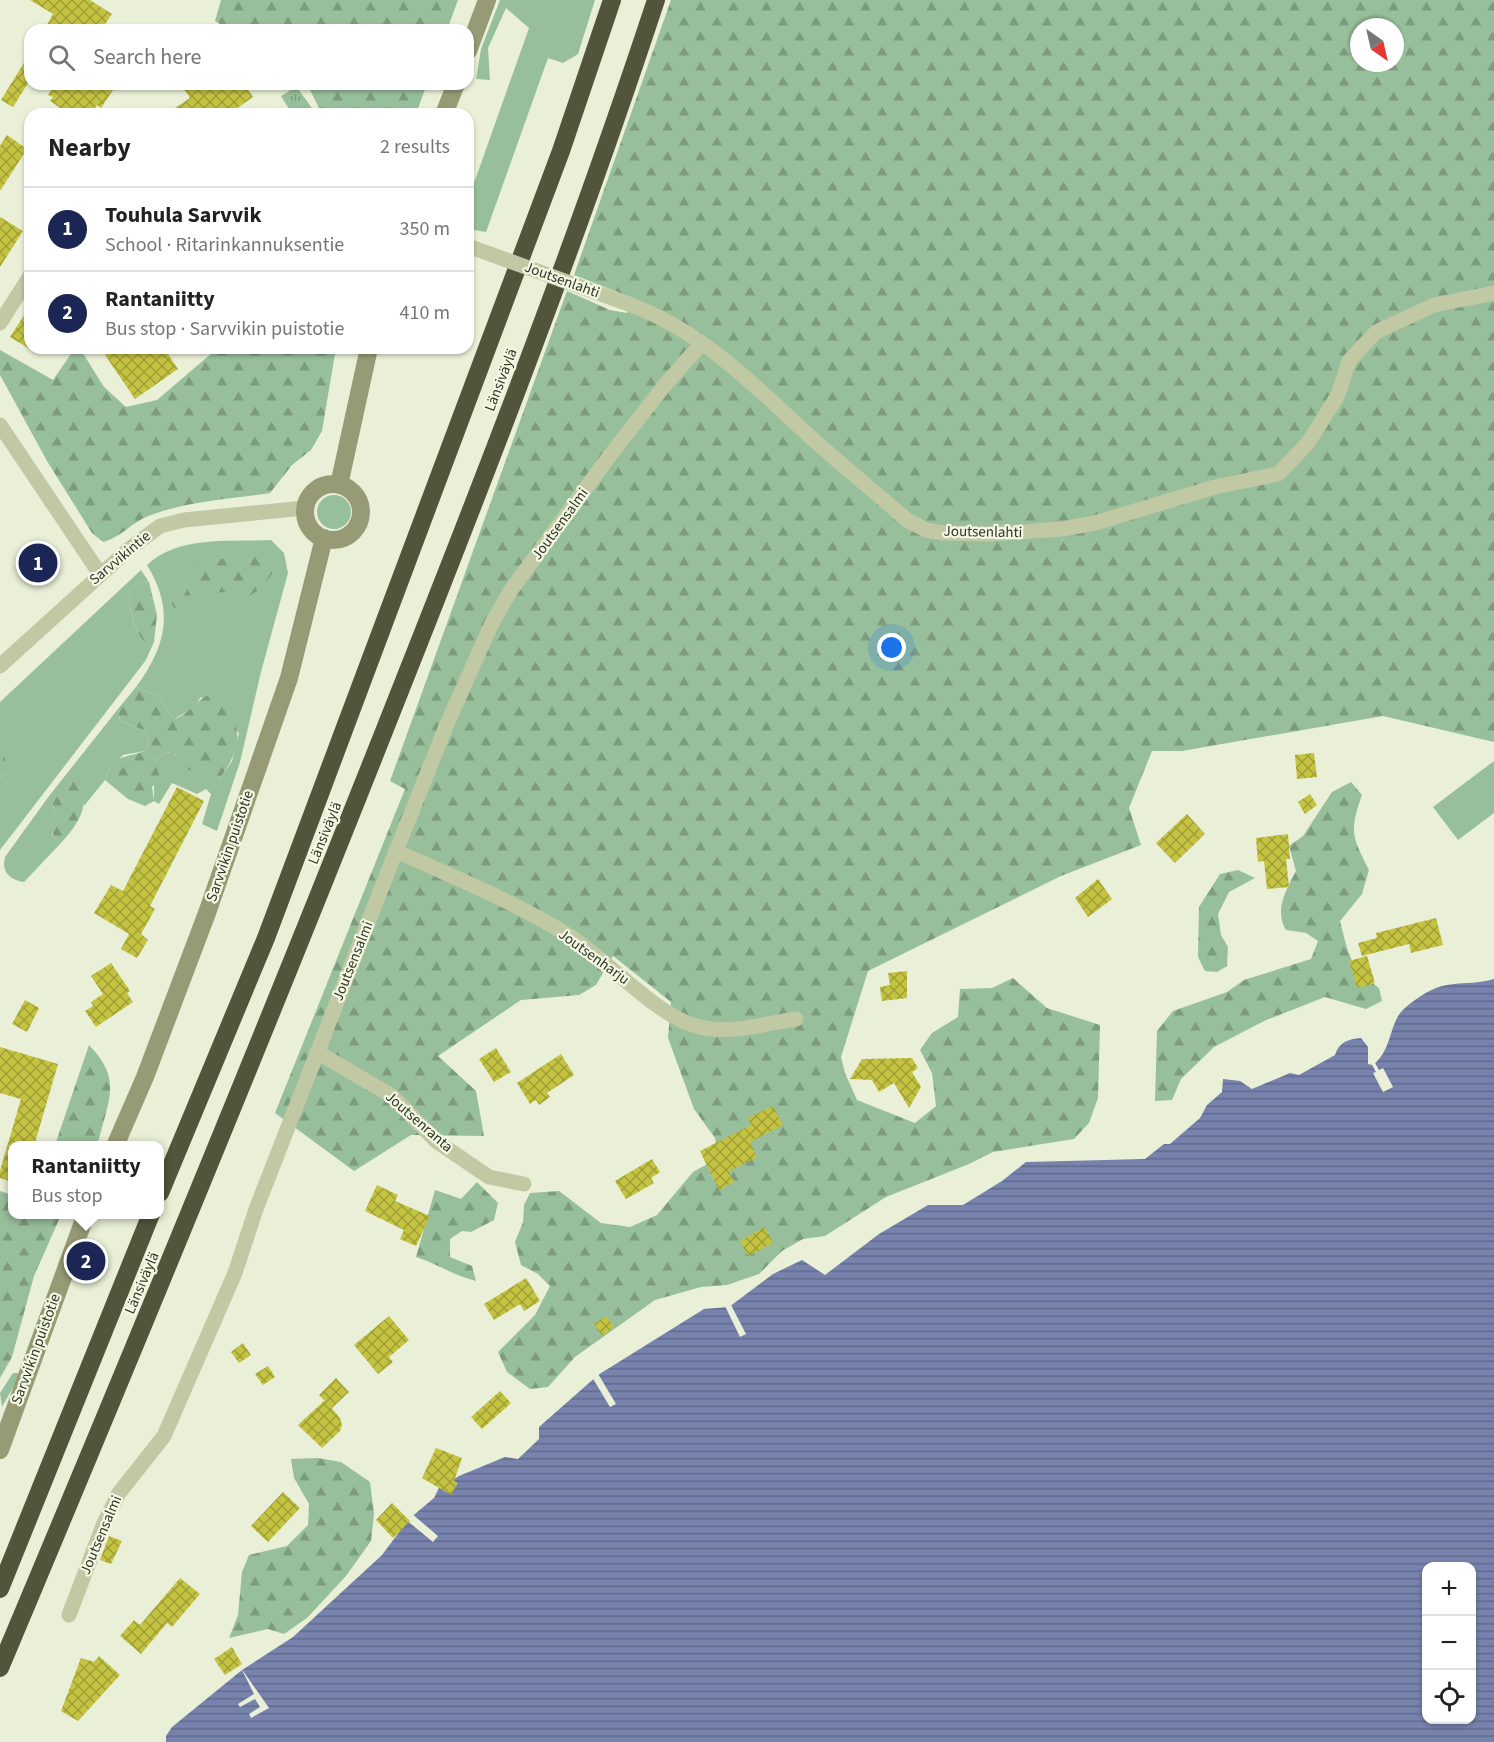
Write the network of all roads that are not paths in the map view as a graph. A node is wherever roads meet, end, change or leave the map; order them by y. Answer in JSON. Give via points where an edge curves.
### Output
{"nodes":[{"id":1,"x":487,"y":0,"type":"edge"},
{"id":2,"x":612,"y":0,"type":"edge"},
{"id":3,"x":656,"y":0,"type":"edge"},
{"id":4,"x":474,"y":35,"type":"edge"},
{"id":5,"x":454,"y":90,"type":"edge"},
{"id":6,"x":446,"y":108,"type":"edge"},
{"id":7,"x":474,"y":248,"type":"edge"},
{"id":8,"x":24,"y":285,"type":"edge"},
{"id":9,"x":1494,"y":293,"type":"edge"},
{"id":10,"x":0,"y":323,"type":"edge"},
{"id":11,"x":702,"y":343,"type":"junction"},
{"id":12,"x":368,"y":354,"type":"edge"},
{"id":13,"x":0,"y":425,"type":"edge"},
{"id":14,"x":339,"y":485,"type":"junction"},
{"id":15,"x":305,"y":508,"type":"junction"},
{"id":16,"x":324,"y":538,"type":"junction"},
{"id":17,"x":100,"y":574,"type":"junction"},
{"id":18,"x":0,"y":666,"type":"edge"},
{"id":19,"x":396,"y":851,"type":"junction"},
{"id":20,"x":796,"y":1019,"type":"dead end"},
{"id":21,"x":317,"y":1052,"type":"junction"},
{"id":22,"x":117,"y":1141,"type":"edge"},
{"id":23,"x":164,"y":1181,"type":"edge"},
{"id":24,"x":524,"y":1184,"type":"dead end"},
{"id":25,"x":85,"y":1219,"type":"edge"},
{"id":26,"x":149,"y":1219,"type":"edge"},
{"id":27,"x":0,"y":1450,"type":"edge"},
{"id":28,"x":0,"y":1589,"type":"edge"},
{"id":29,"x":69,"y":1615,"type":"dead end"},
{"id":30,"x":0,"y":1668,"type":"edge"}],
"edges":[{"from":1,"to":4,"type":"main road"},
{"from":2,"to":23,"type":"highway","name":"Länsiväylä","via":[[561,151],[266,938]]},
{"from":3,"to":30,"type":"highway","name":"Länsiväylä","via":[[600,169],[430,617],[212,1162]]},
{"from":5,"to":6,"type":"main road"},
{"from":7,"to":11,"type":"street","name":"Joutsenlahti","bridge":true,"via":[[660,316]]},
{"from":8,"to":10,"type":"street"},
{"from":9,"to":11,"type":"street","name":"Joutsenlahti","via":[[1434,305],[1376,332],[1349,361],[1338,395],[1308,443],[1278,474],[1215,487],[1095,523],[1030,533],[943,533],[907,520],[741,372]]},
{"from":11,"to":19,"type":"street","name":"Joutsensalmi","via":[[608,458],[511,590],[472,665]]},
{"from":12,"to":14,"type":"main road"},
{"from":13,"to":17,"type":"street"},
{"from":14,"to":15,"type":"main road","via":[[318,488]]},
{"from":14,"to":16,"type":"main road","via":[[356,497],[360,519],[345,537]]},
{"from":15,"to":16,"type":"main road","via":[[307,524]]},
{"from":15,"to":17,"type":"street","name":"Sarvvikintie","via":[[160,526]]},
{"from":16,"to":22,"type":"main road","name":"Sarvvikin puistotie","via":[[289,678],[207,913]]},
{"from":17,"to":18,"type":"street","name":"Sarvvikintie"},
{"from":19,"to":20,"type":"street","name":"Joutsenharju","via":[[568,935],[691,1024],[727,1030]]},
{"from":19,"to":21,"type":"street","name":"Joutsensalmi"},
{"from":21,"to":24,"type":"street","name":"Joutsenranta","via":[[392,1096],[436,1141],[489,1177]]},
{"from":21,"to":29,"type":"street","name":"Joutsensalmi","via":[[235,1273],[169,1425],[119,1492]]},
{"from":25,"to":27,"type":"main road","name":"Sarvvikin puistotie"},
{"from":26,"to":28,"type":"highway","name":"Länsiväylä"}]}
